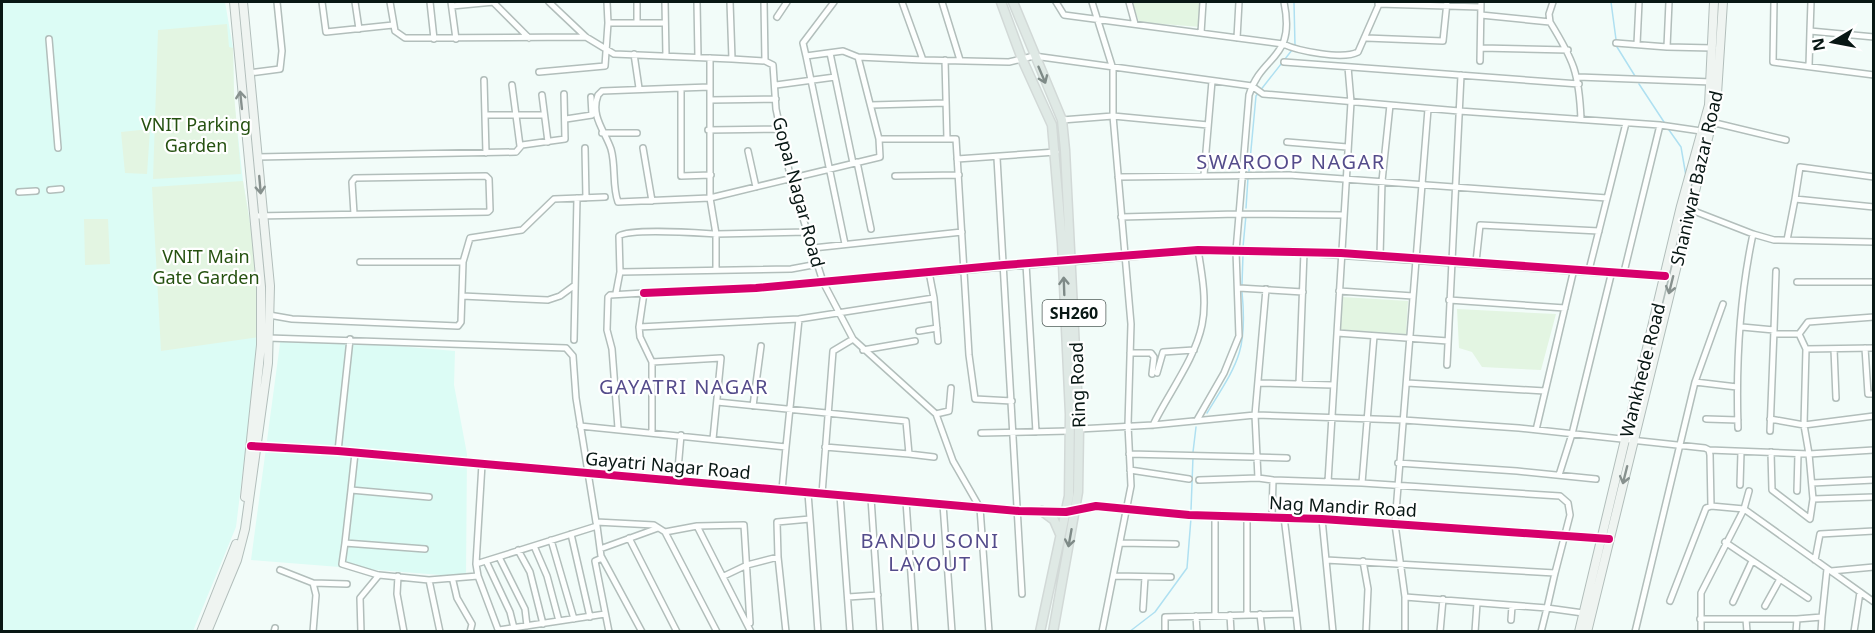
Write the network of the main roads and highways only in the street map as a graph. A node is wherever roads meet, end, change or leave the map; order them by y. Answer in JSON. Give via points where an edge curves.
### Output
{"nodes":[{"id":1,"x":234,"y":2,"type":"edge"},
{"id":2,"x":243,"y":2,"type":"edge"},
{"id":3,"x":1001,"y":2,"type":"edge"},
{"id":4,"x":1013,"y":2,"type":"edge"},
{"id":5,"x":1714,"y":2,"type":"edge"},
{"id":6,"x":1723,"y":2,"type":"edge"},
{"id":7,"x":1708,"y":122,"type":"junction"},
{"id":8,"x":258,"y":216,"type":"junction"},
{"id":9,"x":1067,"y":261,"type":"junction"},
{"id":10,"x":1630,"y":438,"type":"junction"},
{"id":11,"x":254,"y":446,"type":"junction"},
{"id":12,"x":1042,"y":512,"type":"road end"},
{"id":13,"x":1060,"y":535,"type":"junction"},
{"id":14,"x":201,"y":632,"type":"edge"},
{"id":15,"x":207,"y":632,"type":"edge"},
{"id":16,"x":1040,"y":632,"type":"edge"},
{"id":17,"x":1053,"y":632,"type":"edge"},
{"id":18,"x":1579,"y":632,"type":"edge"},
{"id":19,"x":1587,"y":632,"type":"edge"}],
"edges":[{"from":8,"to":1,"type":"main road","one_way":true},
{"from":2,"to":8,"type":"main road","one_way":true,"via":[[257,157]]},
{"from":3,"to":9,"type":"main road","name":"Ring Road","number":"SH260","via":[[1052,125]]},
{"from":4,"to":9,"type":"main road","name":"Ring Road","number":"SH260","one_way":true,"via":[[1062,120]]},
{"from":5,"to":7,"type":"main road","name":"Wankhede Road"},
{"from":6,"to":7,"type":"main road","name":"Shaniwar Bazar Road","via":[[1717,94]]},
{"from":7,"to":10,"type":"main road","name":"Shaniwar Bazar Road","one_way":true,"via":[[1690,210]]},
{"from":7,"to":10,"type":"main road","name":"Wankhede Road","via":[[1701,131],[1681,206]]},
{"from":8,"to":11,"type":"main road","via":[[261,337]]},
{"from":8,"to":11,"type":"main road","via":[[270,315]]},
{"from":13,"to":9,"type":"main road","name":"Ring Road","number":"SH260","one_way":true,"via":[[1069,496]]},
{"from":9,"to":17,"type":"main road","name":"Ring Road","number":"SH260","one_way":true,"via":[[1078,429],[1076,509]]},
{"from":10,"to":18,"type":"main road","name":"Wankhede Road","via":[[1600,537]]},
{"from":10,"to":19,"type":"main road","name":"Shaniwar Bazar Road","one_way":true},
{"from":11,"to":14,"type":"main road","via":[[235,548]]},
{"from":11,"to":15,"type":"main road","via":[[245,529],[237,560]]},
{"from":12,"to":13,"type":"main road","via":[[1054,520]]},
{"from":13,"to":16,"type":"main road","number":"SH260"}]}
